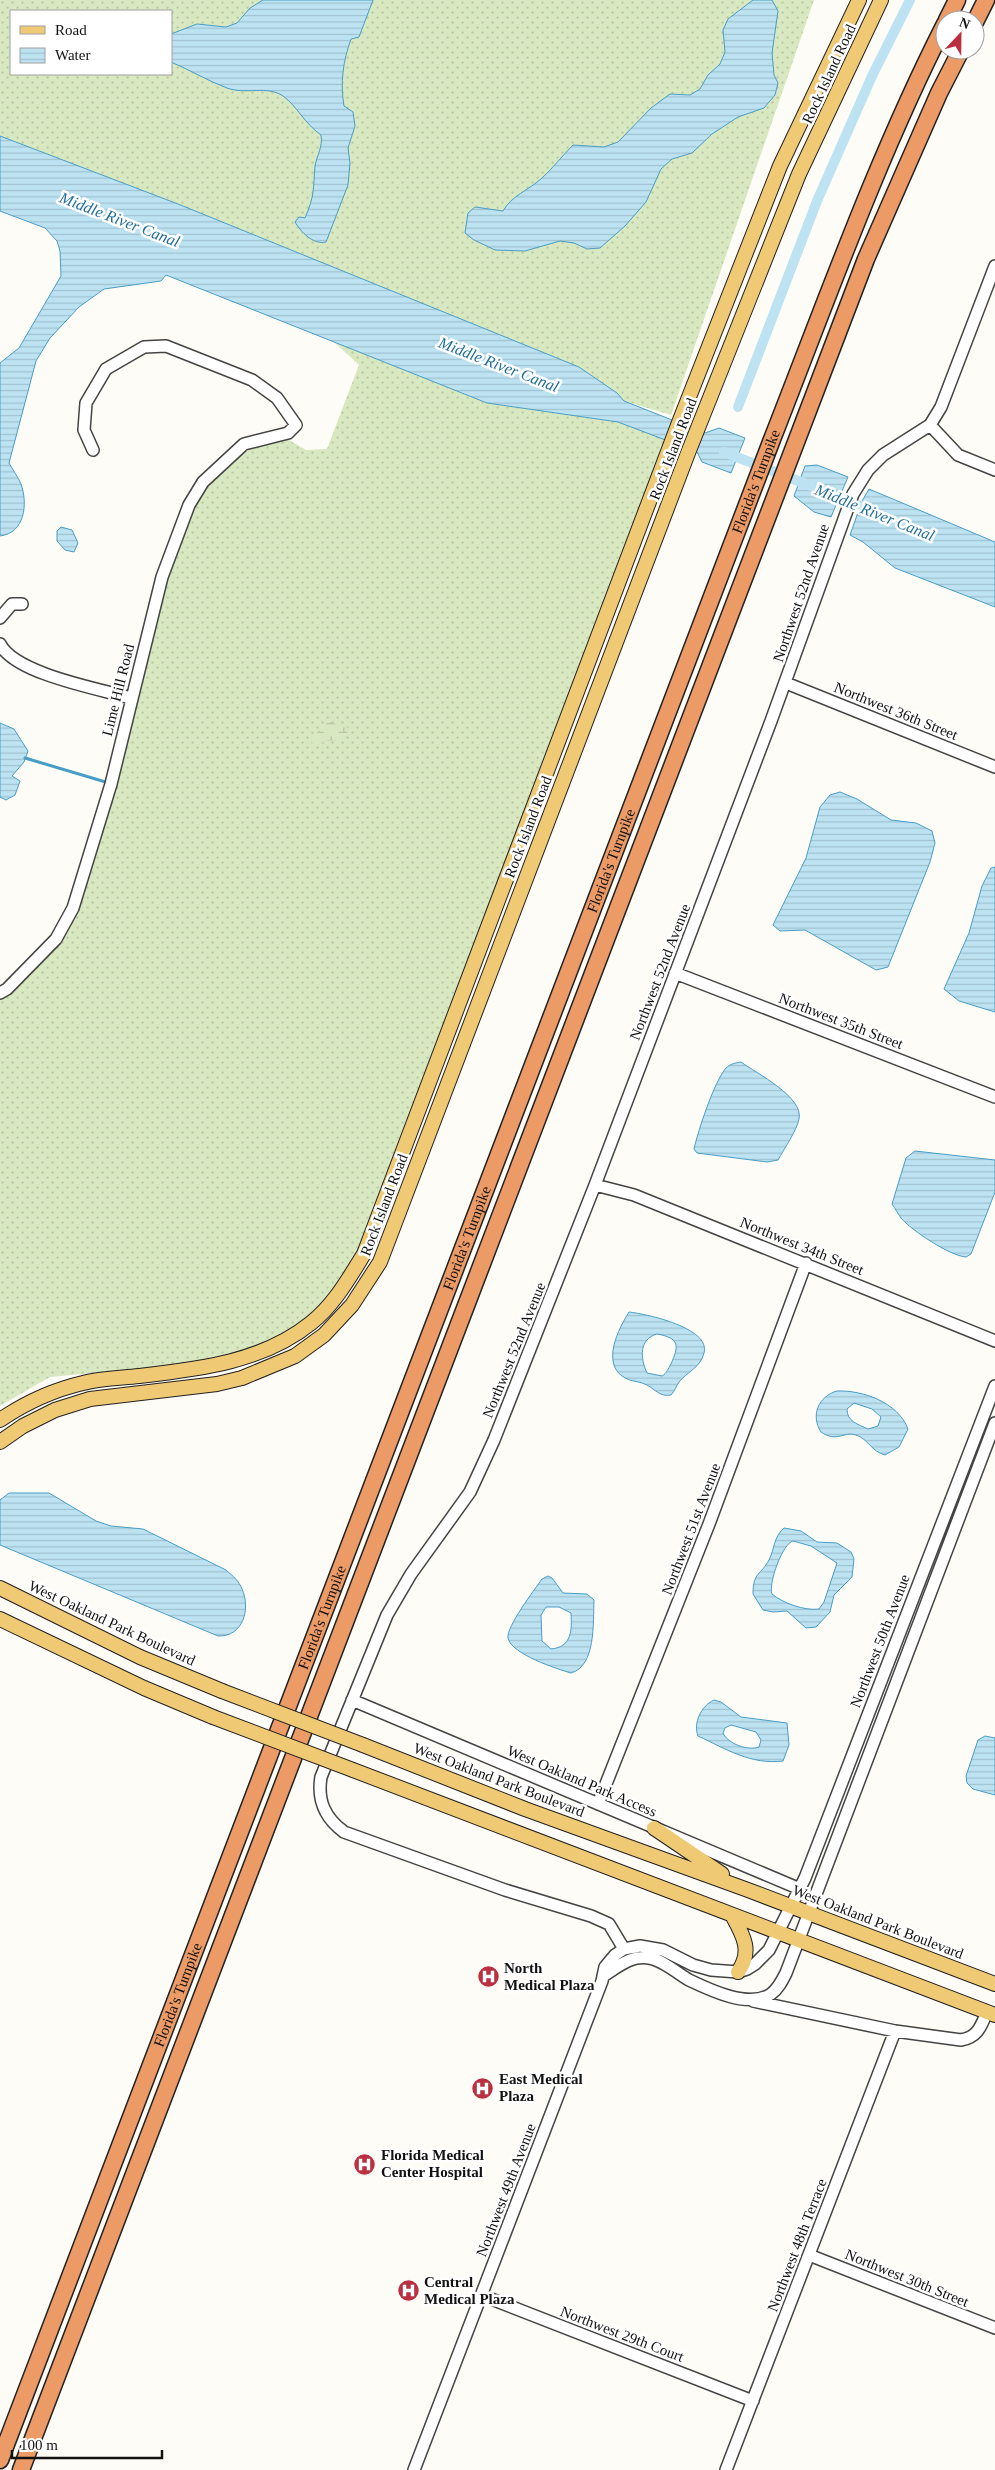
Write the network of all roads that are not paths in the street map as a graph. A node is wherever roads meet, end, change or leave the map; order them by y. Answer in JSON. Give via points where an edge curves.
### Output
{"nodes":[{"id":1,"x":859,"y":0,"type":"edge"},
{"id":2,"x":882,"y":0,"type":"edge"},
{"id":3,"x":935,"y":44,"type":"edge"},
{"id":4,"x":956,"y":60,"type":"edge"},
{"id":5,"x":995,"y":266,"type":"edge"},
{"id":6,"x":992,"y":283,"type":"edge"},
{"id":7,"x":930,"y":425,"type":"junction"},
{"id":8,"x":93,"y":450,"type":"dead end"},
{"id":9,"x":995,"y":470,"type":"edge"},
{"id":10,"x":22,"y":604,"type":"dead end"},
{"id":11,"x":0,"y":618,"type":"edge"},
{"id":12,"x":0,"y":644,"type":"edge"},
{"id":13,"x":786,"y":683,"type":"junction"},
{"id":14,"x":131,"y":698,"type":"junction"},
{"id":15,"x":995,"y":767,"type":"edge"},
{"id":16,"x":675,"y":973,"type":"junction"},
{"id":17,"x":0,"y":993,"type":"edge"},
{"id":18,"x":995,"y":1097,"type":"edge"},
{"id":19,"x":595,"y":1185,"type":"junction"},
{"id":20,"x":806,"y":1263,"type":"junction"},
{"id":21,"x":995,"y":1341,"type":"edge"},
{"id":22,"x":995,"y":1386,"type":"edge"},
{"id":23,"x":0,"y":1420,"type":"edge"},
{"id":24,"x":995,"y":1423,"type":"edge"},
{"id":25,"x":974,"y":1441,"type":"junction"},
{"id":26,"x":0,"y":1442,"type":"edge"},
{"id":27,"x":986,"y":1446,"type":"junction"},
{"id":28,"x":939,"y":1532,"type":"junction"},
{"id":29,"x":952,"y":1537,"type":"junction"},
{"id":30,"x":0,"y":1588,"type":"edge"},
{"id":31,"x":906,"y":1617,"type":"junction"},
{"id":32,"x":0,"y":1619,"type":"edge"},
{"id":33,"x":920,"y":1622,"type":"junction"},
{"id":34,"x":874,"y":1699,"type":"junction"},
{"id":35,"x":352,"y":1700,"type":"junction"},
{"id":36,"x":888,"y":1705,"type":"junction"},
{"id":37,"x":598,"y":1804,"type":"junction"},
{"id":38,"x":654,"y":1828,"type":"junction"},
{"id":39,"x":748,"y":1890,"type":"junction"},
{"id":40,"x":800,"y":1890,"type":"junction"},
{"id":41,"x":791,"y":1907,"type":"junction"},
{"id":42,"x":808,"y":1913,"type":"junction"},
{"id":43,"x":732,"y":1915,"type":"junction"},
{"id":44,"x":778,"y":1932,"type":"junction"},
{"id":45,"x":798,"y":1940,"type":"junction"},
{"id":46,"x":624,"y":1949,"type":"junction"},
{"id":47,"x":738,"y":1972,"type":"junction"},
{"id":48,"x":604,"y":1976,"type":"junction"},
{"id":49,"x":995,"y":1984,"type":"edge"},
{"id":50,"x":741,"y":1998,"type":"junction"},
{"id":51,"x":991,"y":2014,"type":"edge"},
{"id":52,"x":895,"y":2031,"type":"junction"},
{"id":53,"x":809,"y":2255,"type":"junction"},
{"id":54,"x":481,"y":2295,"type":"junction"},
{"id":55,"x":995,"y":2328,"type":"edge"},
{"id":56,"x":753,"y":2401,"type":"junction"},
{"id":57,"x":0,"y":2460,"type":"edge"},
{"id":58,"x":21,"y":2470,"type":"edge"},
{"id":59,"x":414,"y":2470,"type":"edge"},
{"id":60,"x":726,"y":2470,"type":"edge"}],
"edges":[{"from":1,"to":23,"type":"main road","name":"Rock Island Road","via":[[780,166],[670,446],[364,1254],[338,1294],[312,1322],[286,1340],[227,1362],[192,1370],[83,1383],[48,1394]]},
{"from":2,"to":26,"type":"main road","name":"Rock Island Road","via":[[799,174],[688,453],[380,1262],[352,1305],[324,1335],[295,1356],[242,1378],[217,1384],[90,1399],[55,1410]]},
{"from":3,"to":57,"type":"highway","name":"Florida's Turnpike","via":[[913,87],[844,253]]},
{"from":4,"to":58,"type":"highway","name":"Florida's Turnpike","via":[[866,259]]},
{"from":5,"to":6,"type":"street","name":"Northwest 52nd Avenue"},
{"from":6,"to":7,"type":"street","name":"Northwest 52nd Avenue","via":[[941,407]]},
{"from":7,"to":9,"type":"street","via":[[958,455]]},
{"from":7,"to":13,"type":"street","name":"Northwest 52nd Avenue","via":[[883,455],[858,482]]},
{"from":8,"to":14,"type":"street","name":"Lime Hill Road","via":[[84,430],[86,402],[106,369],[144,348],[166,346],[252,380],[277,398],[296,424],[288,432],[244,444],[203,482],[188,505],[162,576]]},
{"from":10,"to":11,"type":"street","via":[[12,604]]},
{"from":12,"to":14,"type":"street","via":[[20,662],[61,681]]},
{"from":13,"to":15,"type":"street","name":"Northwest 36th Street"},
{"from":13,"to":16,"type":"street","name":"Northwest 52nd Avenue"},
{"from":14,"to":17,"type":"street","name":"Lime Hill Road","via":[[111,784],[73,908],[56,939]]},
{"from":16,"to":18,"type":"street","name":"Northwest 35th Street"},
{"from":16,"to":19,"type":"street","name":"Northwest 52nd Avenue"},
{"from":19,"to":20,"type":"street","name":"Northwest 34th Street","via":[[634,1194]]},
{"from":19,"to":35,"type":"street","name":"Northwest 52nd Avenue","via":[[494,1440],[470,1492],[410,1574],[387,1615]]},
{"from":20,"to":21,"type":"street","name":"Northwest 34th Street"},
{"from":20,"to":37,"type":"street","name":"Northwest 51st Avenue","via":[[709,1524]]},
{"from":22,"to":25,"type":"street","name":"Northwest 50th Avenue"},
{"from":24,"to":27,"type":"street","name":"Northwest 50th Avenue"},
{"from":25,"to":27,"type":"street"},
{"from":25,"to":28,"type":"street","name":"Northwest 50th Avenue"},
{"from":27,"to":29,"type":"street","name":"Northwest 50th Avenue"},
{"from":28,"to":29,"type":"street"},
{"from":28,"to":31,"type":"street","name":"Northwest 50th Avenue"},
{"from":29,"to":33,"type":"street","name":"Northwest 50th Avenue"},
{"from":30,"to":39,"type":"main road","name":"West Oakland Park Boulevard","bridge":true,"via":[[140,1657],[222,1691],[524,1809]]},
{"from":31,"to":33,"type":"street"},
{"from":31,"to":34,"type":"street","name":"Northwest 50th Avenue"},
{"from":32,"to":43,"type":"main road","bridge":true,"via":[[213,1717]]},
{"from":33,"to":36,"type":"street","name":"Northwest 50th Avenue"},
{"from":34,"to":36,"type":"street"},
{"from":34,"to":40,"type":"street","name":"Northwest 50th Avenue"},
{"from":35,"to":37,"type":"street","name":"West Oakland Park Access"},
{"from":35,"to":46,"type":"street","name":"Northwest 52nd Avenue","via":[[321,1777],[319,1789],[323,1810],[330,1822],[344,1832],[505,1890],[591,1916],[609,1924]]},
{"from":36,"to":42,"type":"street","name":"Northwest 50th Avenue"},
{"from":37,"to":38,"type":"street","name":"West Oakland Park Access"},
{"from":38,"to":39,"type":"main road"},
{"from":38,"to":40,"type":"street","name":"West Oakland Park Access"},
{"from":39,"to":41,"type":"main road","name":"West Oakland Park Boulevard"},
{"from":40,"to":41,"type":"street","name":"Northwest 50th Avenue"},
{"from":41,"to":42,"type":"main road","name":"West Oakland Park Boulevard"},
{"from":41,"to":44,"type":"street"},
{"from":42,"to":45,"type":"street"},
{"from":42,"to":49,"type":"main road","name":"West Oakland Park Boulevard"},
{"from":43,"to":44,"type":"main road"},
{"from":43,"to":47,"type":"main road","via":[[747,1946],[746,1959]]},
{"from":44,"to":45,"type":"main road"},
{"from":44,"to":47,"type":"street","via":[[769,1950],[755,1964]]},
{"from":45,"to":50,"type":"street","via":[[778,1987],[766,1997]]},
{"from":45,"to":51,"type":"main road"},
{"from":46,"to":47,"type":"street","via":[[651,1946],[701,1968]]},
{"from":46,"to":48,"type":"street","name":"Northwest 49th Avenue","via":[[605,1967]]},
{"from":48,"to":50,"type":"street","via":[[623,1962],[650,1958],[698,1983]]},
{"from":48,"to":54,"type":"street","name":"Northwest 49th Avenue"},
{"from":50,"to":52,"type":"street"},
{"from":51,"to":52,"type":"street","via":[[971,2038],[961,2040]]},
{"from":52,"to":53,"type":"street","name":"Northwest 48th Terrace"},
{"from":53,"to":55,"type":"street","name":"Northwest 30th Street"},
{"from":53,"to":56,"type":"street","name":"Northwest 48th Terrace"},
{"from":54,"to":56,"type":"street","name":"Northwest 29th Court"},
{"from":54,"to":59,"type":"street","name":"Northwest 49th Avenue"},
{"from":56,"to":60,"type":"street","name":"Northwest 48th Terrace"}]}
